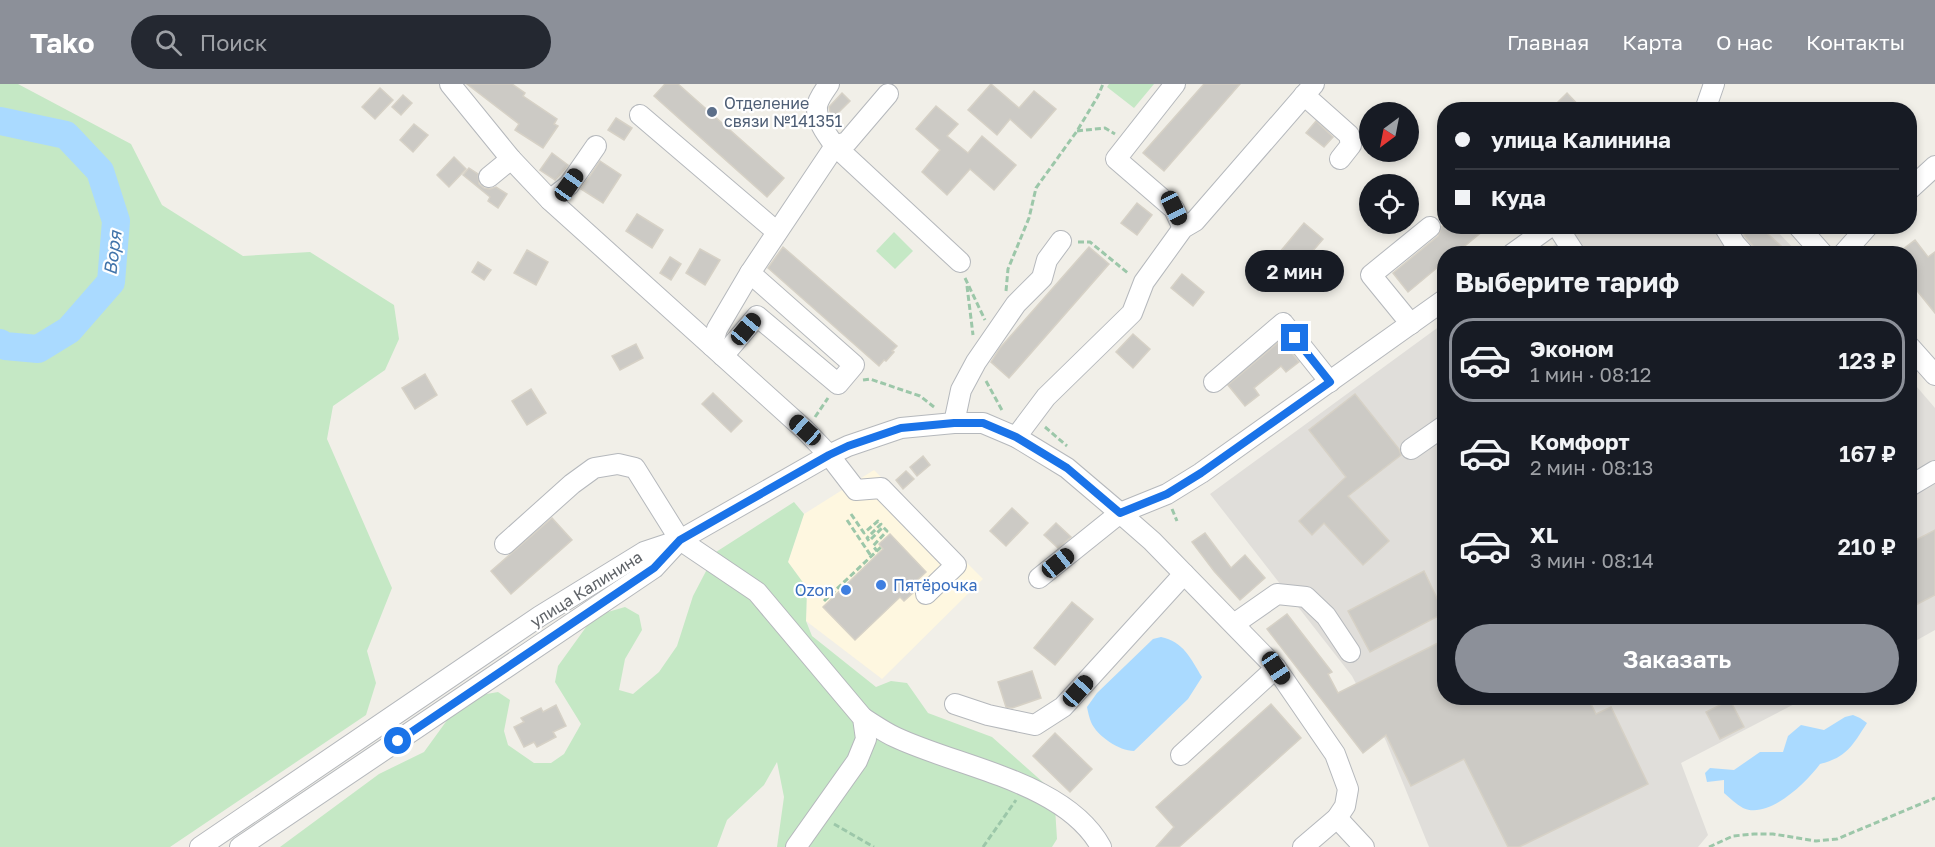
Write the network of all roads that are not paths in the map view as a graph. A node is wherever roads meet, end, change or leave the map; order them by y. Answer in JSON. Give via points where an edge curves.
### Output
{"nodes":[{"id":1,"x":450,"y":84,"type":"edge"},
{"id":2,"x":829,"y":84,"type":"edge"},
{"id":3,"x":1175,"y":84,"type":"edge"},
{"id":4,"x":1714,"y":84,"type":"edge"},
{"id":5,"x":1309,"y":90,"type":"edge"},
{"id":6,"x":888,"y":94,"type":"dead end"},
{"id":7,"x":1708,"y":102,"type":"edge"},
{"id":8,"x":640,"y":115,"type":"dead end"},
{"id":9,"x":596,"y":146,"type":"dead end"},
{"id":10,"x":836,"y":146,"type":"junction"},
{"id":11,"x":511,"y":159,"type":"junction"},
{"id":12,"x":1340,"y":159,"type":"dead end"},
{"id":13,"x":1935,"y":166,"type":"edge"},
{"id":14,"x":489,"y":177,"type":"dead end"},
{"id":15,"x":1917,"y":183,"type":"edge"},
{"id":16,"x":550,"y":200,"type":"junction"},
{"id":17,"x":1430,"y":227,"type":"dead end"},
{"id":18,"x":1183,"y":228,"type":"junction"},
{"id":19,"x":777,"y":232,"type":"junction"},
{"id":20,"x":1540,"y":234,"type":"edge"},
{"id":21,"x":1805,"y":234,"type":"edge"},
{"id":22,"x":1861,"y":234,"type":"edge"},
{"id":23,"x":1061,"y":241,"type":"road end"},
{"id":24,"x":1523,"y":246,"type":"edge"},
{"id":25,"x":1816,"y":246,"type":"edge"},
{"id":26,"x":1850,"y":246,"type":"edge"},
{"id":27,"x":960,"y":262,"type":"road end"},
{"id":28,"x":750,"y":273,"type":"junction"},
{"id":29,"x":1437,"y":311,"type":"edge"},
{"id":30,"x":1411,"y":324,"type":"junction"},
{"id":31,"x":718,"y":351,"type":"junction"},
{"id":32,"x":1917,"y":355,"type":"edge"},
{"id":33,"x":1935,"y":375,"type":"edge"},
{"id":34,"x":1214,"y":381,"type":"dead end"},
{"id":35,"x":1330,"y":382,"type":"junction"},
{"id":36,"x":954,"y":423,"type":"junction"},
{"id":37,"x":1437,"y":431,"type":"edge"},
{"id":38,"x":1016,"y":437,"type":"junction"},
{"id":39,"x":1411,"y":449,"type":"dead end"},
{"id":40,"x":829,"y":455,"type":"junction"},
{"id":41,"x":1935,"y":471,"type":"edge"},
{"id":42,"x":1917,"y":482,"type":"edge"},
{"id":43,"x":1120,"y":513,"type":"junction"},
{"id":44,"x":680,"y":540,"type":"junction"},
{"id":45,"x":505,"y":544,"type":"dead end"},
{"id":46,"x":1184,"y":574,"type":"junction"},
{"id":47,"x":1039,"y":578,"type":"dead end"},
{"id":48,"x":926,"y":594,"type":"dead end"},
{"id":49,"x":1234,"y":624,"type":"junction"},
{"id":50,"x":1350,"y":652,"type":"dead end"},
{"id":51,"x":1276,"y":668,"type":"junction"},
{"id":52,"x":955,"y":704,"type":"dead end"},
{"id":53,"x":863,"y":718,"type":"junction"},
{"id":54,"x":1180,"y":755,"type":"dead end"},
{"id":55,"x":1337,"y":818,"type":"junction"},
{"id":56,"x":200,"y":847,"type":"edge"},
{"id":57,"x":240,"y":847,"type":"edge"},
{"id":58,"x":796,"y":847,"type":"edge"},
{"id":59,"x":1101,"y":847,"type":"edge"},
{"id":60,"x":1303,"y":847,"type":"edge"},
{"id":61,"x":1364,"y":847,"type":"edge"}],
"edges":[{"from":1,"to":11,"type":"street"},
{"from":2,"to":10,"type":"street","via":[[817,104],[818,118]]},
{"from":3,"to":18,"type":"street","via":[[1116,159],[1174,208]]},
{"from":4,"to":7,"type":"street"},
{"from":5,"to":12,"type":"street","via":[[1349,135],[1351,145]]},
{"from":5,"to":18,"type":"street","via":[[1195,220]]},
{"from":6,"to":10,"type":"street","via":[[847,142]]},
{"from":8,"to":19,"type":"street"},
{"from":9,"to":16,"type":"street","via":[[569,185]]},
{"from":10,"to":19,"type":"street"},
{"from":10,"to":27,"type":"street"},
{"from":11,"to":14,"type":"street"},
{"from":11,"to":16,"type":"street"},
{"from":13,"to":15,"type":"street"},
{"from":16,"to":31,"type":"street"},
{"from":17,"to":30,"type":"street","via":[[1371,275]]},
{"from":18,"to":38,"type":"street","via":[[1144,282],[1132,313],[1047,397]]},
{"from":19,"to":28,"type":"street"},
{"from":20,"to":24,"type":"street"},
{"from":21,"to":25,"type":"street"},
{"from":22,"to":26,"type":"street"},
{"from":23,"to":36,"type":"street","via":[[1047,260],[1042,278],[1016,304],[992,337],[961,390]]},
{"from":28,"to":31,"type":"street","via":[[717,329]]},
{"from":28,"to":31,"type":"street","via":[[854,365],[838,384],[757,315]]},
{"from":29,"to":30,"type":"street"},
{"from":30,"to":35,"type":"street"},
{"from":31,"to":40,"type":"street"},
{"from":32,"to":33,"type":"street"},
{"from":34,"to":35,"type":"street","via":[[1283,323]]},
{"from":35,"to":43,"type":"street","via":[[1201,473],[1167,494]]},
{"from":36,"to":38,"type":"street","via":[[983,423]]},
{"from":36,"to":40,"type":"street","via":[[901,428]]},
{"from":37,"to":39,"type":"street"},
{"from":38,"to":43,"type":"street","via":[[1067,468]]},
{"from":40,"to":44,"type":"street"},
{"from":40,"to":48,"type":"street","via":[[856,490],[881,488],[956,565]]},
{"from":41,"to":42,"type":"street"},
{"from":43,"to":46,"type":"street"},
{"from":43,"to":47,"type":"street"},
{"from":44,"to":45,"type":"street","via":[[635,468],[618,464],[594,468]]},
{"from":44,"to":53,"type":"street","via":[[757,592]]},
{"from":44,"to":56,"type":"street","name":"улица Калинина","via":[[644,552],[540,616]]},
{"from":44,"to":57,"type":"street","name":"улица Калинина","via":[[654,568]]},
{"from":46,"to":49,"type":"street"},
{"from":46,"to":52,"type":"street","via":[[1063,707],[1035,725],[988,716]]},
{"from":49,"to":50,"type":"street","via":[[1277,594],[1306,597],[1326,616]]},
{"from":49,"to":51,"type":"street"},
{"from":51,"to":54,"type":"street"},
{"from":51,"to":55,"type":"street","via":[[1335,754],[1345,778],[1345,806]]},
{"from":53,"to":58,"type":"street","via":[[866,740],[857,761]]},
{"from":53,"to":59,"type":"street","via":[[894,737],[1026,786],[1070,810]]},
{"from":55,"to":60,"type":"street"},
{"from":55,"to":61,"type":"street"}]}
